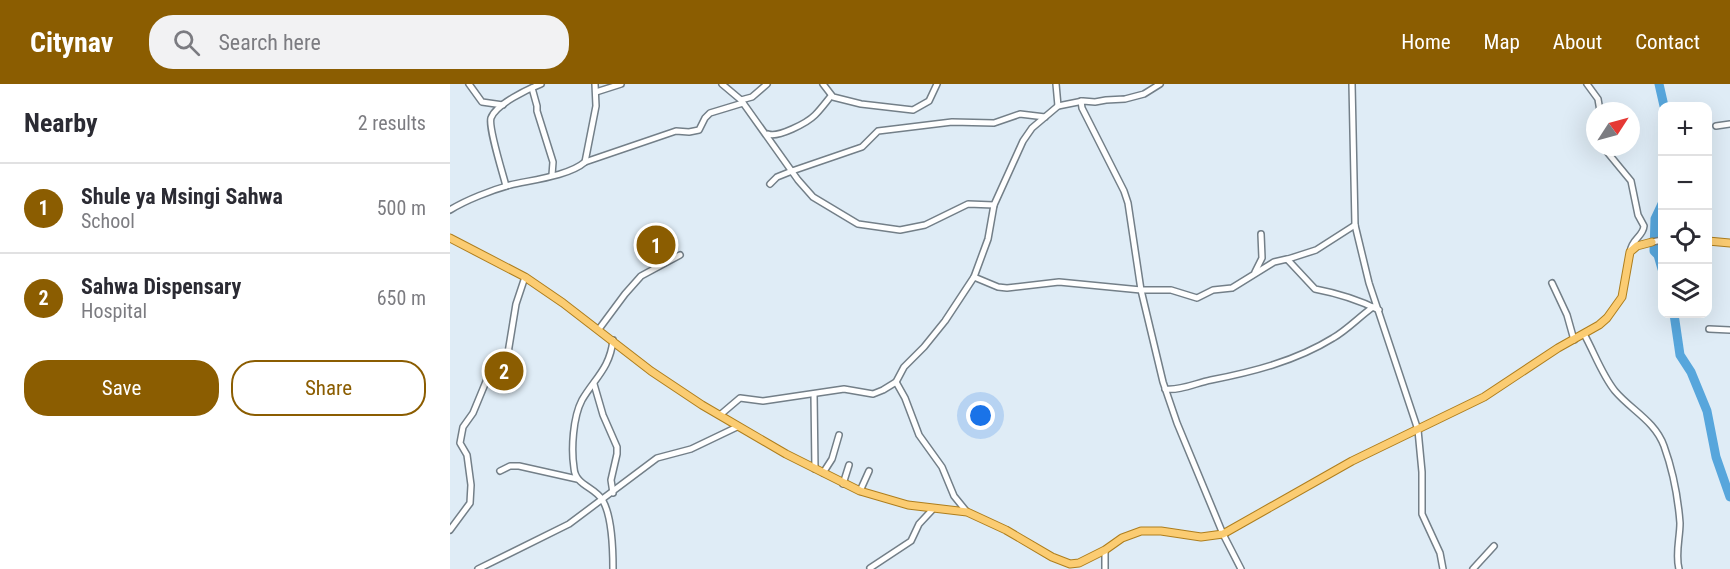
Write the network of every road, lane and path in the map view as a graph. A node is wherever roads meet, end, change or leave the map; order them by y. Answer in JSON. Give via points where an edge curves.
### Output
{"nodes":[{"id":1,"x":469,"y":84,"type":"edge"},
{"id":2,"x":541,"y":84,"type":"edge"},
{"id":3,"x":595,"y":84,"type":"edge"},
{"id":4,"x":621,"y":84,"type":"edge"},
{"id":5,"x":722,"y":84,"type":"edge"},
{"id":6,"x":767,"y":84,"type":"edge"},
{"id":7,"x":823,"y":84,"type":"edge"},
{"id":8,"x":937,"y":84,"type":"edge"},
{"id":9,"x":1056,"y":84,"type":"edge"},
{"id":10,"x":1160,"y":84,"type":"edge"},
{"id":11,"x":1352,"y":84,"type":"edge"},
{"id":12,"x":1587,"y":84,"type":"edge"},
{"id":13,"x":532,"y":88,"type":"junction"},
{"id":14,"x":596,"y":92,"type":"junction"},
{"id":15,"x":831,"y":96,"type":"junction"},
{"id":16,"x":1081,"y":101,"type":"junction"},
{"id":17,"x":742,"y":102,"type":"junction"},
{"id":18,"x":1598,"y":102,"type":"edge"},
{"id":19,"x":502,"y":105,"type":"junction"},
{"id":20,"x":1058,"y":106,"type":"junction"},
{"id":21,"x":1045,"y":117,"type":"junction"},
{"id":22,"x":1730,"y":124,"type":"edge"},
{"id":23,"x":1716,"y":126,"type":"dead end"},
{"id":24,"x":766,"y":133,"type":"junction"},
{"id":25,"x":1610,"y":156,"type":"edge"},
{"id":26,"x":585,"y":162,"type":"junction"},
{"id":27,"x":792,"y":171,"type":"junction"},
{"id":28,"x":552,"y":175,"type":"junction"},
{"id":29,"x":770,"y":183,"type":"dead end"},
{"id":30,"x":506,"y":186,"type":"junction"},
{"id":31,"x":994,"y":204,"type":"junction"},
{"id":32,"x":450,"y":210,"type":"edge"},
{"id":33,"x":1355,"y":225,"type":"junction"},
{"id":34,"x":1261,"y":234,"type":"dead end"},
{"id":35,"x":450,"y":238,"type":"edge"},
{"id":36,"x":1658,"y":241,"type":"edge"},
{"id":37,"x":1712,"y":241,"type":"edge"},
{"id":38,"x":1652,"y":242,"type":"joint"},
{"id":39,"x":1730,"y":243,"type":"edge"},
{"id":40,"x":1630,"y":252,"type":"junction"},
{"id":41,"x":680,"y":255,"type":"dead end"},
{"id":42,"x":1287,"y":259,"type":"junction"},
{"id":43,"x":1254,"y":273,"type":"junction"},
{"id":44,"x":525,"y":277,"type":"junction"},
{"id":45,"x":974,"y":277,"type":"junction"},
{"id":46,"x":1552,"y":283,"type":"dead end"},
{"id":47,"x":1141,"y":290,"type":"junction"},
{"id":48,"x":1376,"y":309,"type":"junction"},
{"id":49,"x":599,"y":329,"type":"junction"},
{"id":50,"x":1709,"y":329,"type":"dead end"},
{"id":51,"x":1730,"y":330,"type":"edge"},
{"id":52,"x":1584,"y":334,"type":"junction"},
{"id":53,"x":613,"y":339,"type":"junction"},
{"id":54,"x":1574,"y":340,"type":"junction"},
{"id":55,"x":507,"y":359,"type":"dead end"},
{"id":56,"x":492,"y":367,"type":"dead end"},
{"id":57,"x":896,"y":382,"type":"junction"},
{"id":58,"x":594,"y":384,"type":"junction"},
{"id":59,"x":1166,"y":389,"type":"junction"},
{"id":60,"x":814,"y":394,"type":"junction"},
{"id":61,"x":720,"y":415,"type":"junction"},
{"id":62,"x":737,"y":427,"type":"junction"},
{"id":63,"x":1418,"y":430,"type":"junction"},
{"id":64,"x":839,"y":435,"type":"dead end"},
{"id":65,"x":849,"y":465,"type":"dead end"},
{"id":66,"x":815,"y":469,"type":"junction"},
{"id":67,"x":500,"y":471,"type":"dead end"},
{"id":68,"x":868,"y":471,"type":"dead end"},
{"id":69,"x":823,"y":473,"type":"junction"},
{"id":70,"x":577,"y":479,"type":"junction"},
{"id":71,"x":843,"y":484,"type":"junction"},
{"id":72,"x":860,"y":491,"type":"junction"},
{"id":73,"x":613,"y":493,"type":"junction"},
{"id":74,"x":603,"y":500,"type":"junction"},
{"id":75,"x":933,"y":509,"type":"junction"},
{"id":76,"x":967,"y":512,"type":"junction"},
{"id":77,"x":450,"y":530,"type":"edge"},
{"id":78,"x":1223,"y":534,"type":"junction"},
{"id":79,"x":1494,"y":546,"type":"dead end"},
{"id":80,"x":1105,"y":550,"type":"junction"},
{"id":81,"x":492,"y":562,"type":"junction"},
{"id":82,"x":870,"y":568,"type":"edge"},
{"id":83,"x":478,"y":569,"type":"edge"},
{"id":84,"x":495,"y":569,"type":"edge"},
{"id":85,"x":613,"y":569,"type":"edge"},
{"id":86,"x":1105,"y":569,"type":"edge"},
{"id":87,"x":1241,"y":569,"type":"edge"},
{"id":88,"x":1443,"y":569,"type":"edge"},
{"id":89,"x":1473,"y":569,"type":"edge"},
{"id":90,"x":1679,"y":569,"type":"edge"}],
"edges":[{"from":1,"to":19,"type":"street","via":[[484,103]]},
{"from":2,"to":13,"type":"street"},
{"from":3,"to":14,"type":"street"},
{"from":4,"to":14,"type":"street"},
{"from":5,"to":17,"type":"street"},
{"from":6,"to":17,"type":"street"},
{"from":7,"to":15,"type":"street"},
{"from":8,"to":15,"type":"street","via":[[929,101],[909,111]]},
{"from":9,"to":20,"type":"street"},
{"from":10,"to":16,"type":"street","via":[[1125,99]]},
{"from":11,"to":33,"type":"street"},
{"from":12,"to":18,"type":"street"},
{"from":13,"to":19,"type":"street"},
{"from":13,"to":28,"type":"street","via":[[553,162]]},
{"from":14,"to":26,"type":"street"},
{"from":15,"to":24,"type":"street","via":[[808,120],[776,136]]},
{"from":16,"to":20,"type":"street"},
{"from":16,"to":47,"type":"street","via":[[1124,191]]},
{"from":17,"to":24,"type":"street"},
{"from":17,"to":26,"type":"street","via":[[710,113],[699,130],[676,131]]},
{"from":19,"to":30,"type":"street","via":[[490,120]]},
{"from":20,"to":21,"type":"street"},
{"from":21,"to":27,"type":"street","via":[[1020,114],[994,123],[952,122],[878,131],[862,147]]},
{"from":21,"to":31,"type":"street","via":[[1023,141]]},
{"from":22,"to":23,"type":"street"},
{"from":24,"to":27,"type":"street"},
{"from":25,"to":40,"type":"street","via":[[1631,181],[1644,226]]},
{"from":26,"to":28,"type":"street"},
{"from":27,"to":29,"type":"street"},
{"from":27,"to":31,"type":"street","via":[[813,197],[864,226],[900,230],[925,225],[968,204]]},
{"from":28,"to":30,"type":"street"},
{"from":30,"to":32,"type":"street"},
{"from":31,"to":45,"type":"street","via":[[988,239]]},
{"from":33,"to":42,"type":"street","via":[[1316,250]]},
{"from":33,"to":48,"type":"street"},
{"from":34,"to":43,"type":"street","via":[[1262,258]]},
{"from":35,"to":44,"type":"main road"},
{"from":36,"to":38,"type":"street"},
{"from":37,"to":39,"type":"main road"},
{"from":38,"to":40,"type":"main road"},
{"from":40,"to":52,"type":"main road","via":[[1622,297],[1607,318]]},
{"from":41,"to":49,"type":"street","via":[[641,276]]},
{"from":42,"to":43,"type":"street"},
{"from":42,"to":48,"type":"street","via":[[1315,290]]},
{"from":43,"to":47,"type":"street","via":[[1232,288],[1213,290],[1197,298],[1171,290]]},
{"from":44,"to":49,"type":"main road"},
{"from":44,"to":55,"type":"street","via":[[516,304]]},
{"from":45,"to":47,"type":"street","via":[[1007,288],[1059,282]]},
{"from":45,"to":57,"type":"street"},
{"from":46,"to":54,"type":"street"},
{"from":47,"to":59,"type":"street"},
{"from":48,"to":59,"type":"street","via":[[1298,356],[1236,376]]},
{"from":48,"to":63,"type":"street"},
{"from":49,"to":53,"type":"main road"},
{"from":50,"to":51,"type":"street"},
{"from":52,"to":54,"type":"main road"},
{"from":52,"to":90,"type":"street","via":[[1614,389],[1649,422],[1664,446],[1678,503]]},
{"from":53,"to":58,"type":"street","via":[[611,356]]},
{"from":53,"to":61,"type":"main road","via":[[677,390]]},
{"from":54,"to":63,"type":"main road","via":[[1484,397]]},
{"from":56,"to":77,"type":"street","via":[[463,427],[460,443],[467,455],[470,503]]},
{"from":57,"to":60,"type":"street","via":[[873,394],[844,389]]},
{"from":57,"to":76,"type":"street","via":[[919,435]]},
{"from":58,"to":70,"type":"street","via":[[575,418]]},
{"from":58,"to":73,"type":"street","via":[[617,447],[611,480]]},
{"from":59,"to":78,"type":"street"},
{"from":60,"to":61,"type":"street","via":[[763,401],[740,398]]},
{"from":60,"to":66,"type":"street"},
{"from":61,"to":62,"type":"main road"},
{"from":62,"to":66,"type":"main road"},
{"from":62,"to":73,"type":"street","via":[[691,449],[657,458]]},
{"from":63,"to":78,"type":"main road","via":[[1352,461]]},
{"from":63,"to":88,"type":"street","via":[[1422,514]]},
{"from":64,"to":69,"type":"street"},
{"from":65,"to":71,"type":"street"},
{"from":66,"to":69,"type":"main road"},
{"from":67,"to":70,"type":"street","via":[[507,466],[519,466]]},
{"from":68,"to":72,"type":"street"},
{"from":69,"to":71,"type":"main road"},
{"from":70,"to":74,"type":"street"},
{"from":71,"to":72,"type":"main road"},
{"from":72,"to":75,"type":"main road"},
{"from":73,"to":74,"type":"street"},
{"from":74,"to":81,"type":"street","via":[[561,529]]},
{"from":74,"to":85,"type":"street","via":[[610,525]]},
{"from":75,"to":76,"type":"main road"},
{"from":75,"to":82,"type":"street","via":[[919,524],[911,541]]},
{"from":76,"to":80,"type":"main road","via":[[1065,563],[1079,563]]},
{"from":78,"to":80,"type":"main road","via":[[1201,537],[1141,531]]},
{"from":78,"to":87,"type":"street"},
{"from":79,"to":89,"type":"street"},
{"from":80,"to":86,"type":"street"},
{"from":81,"to":83,"type":"street"},
{"from":81,"to":84,"type":"street"}]}
